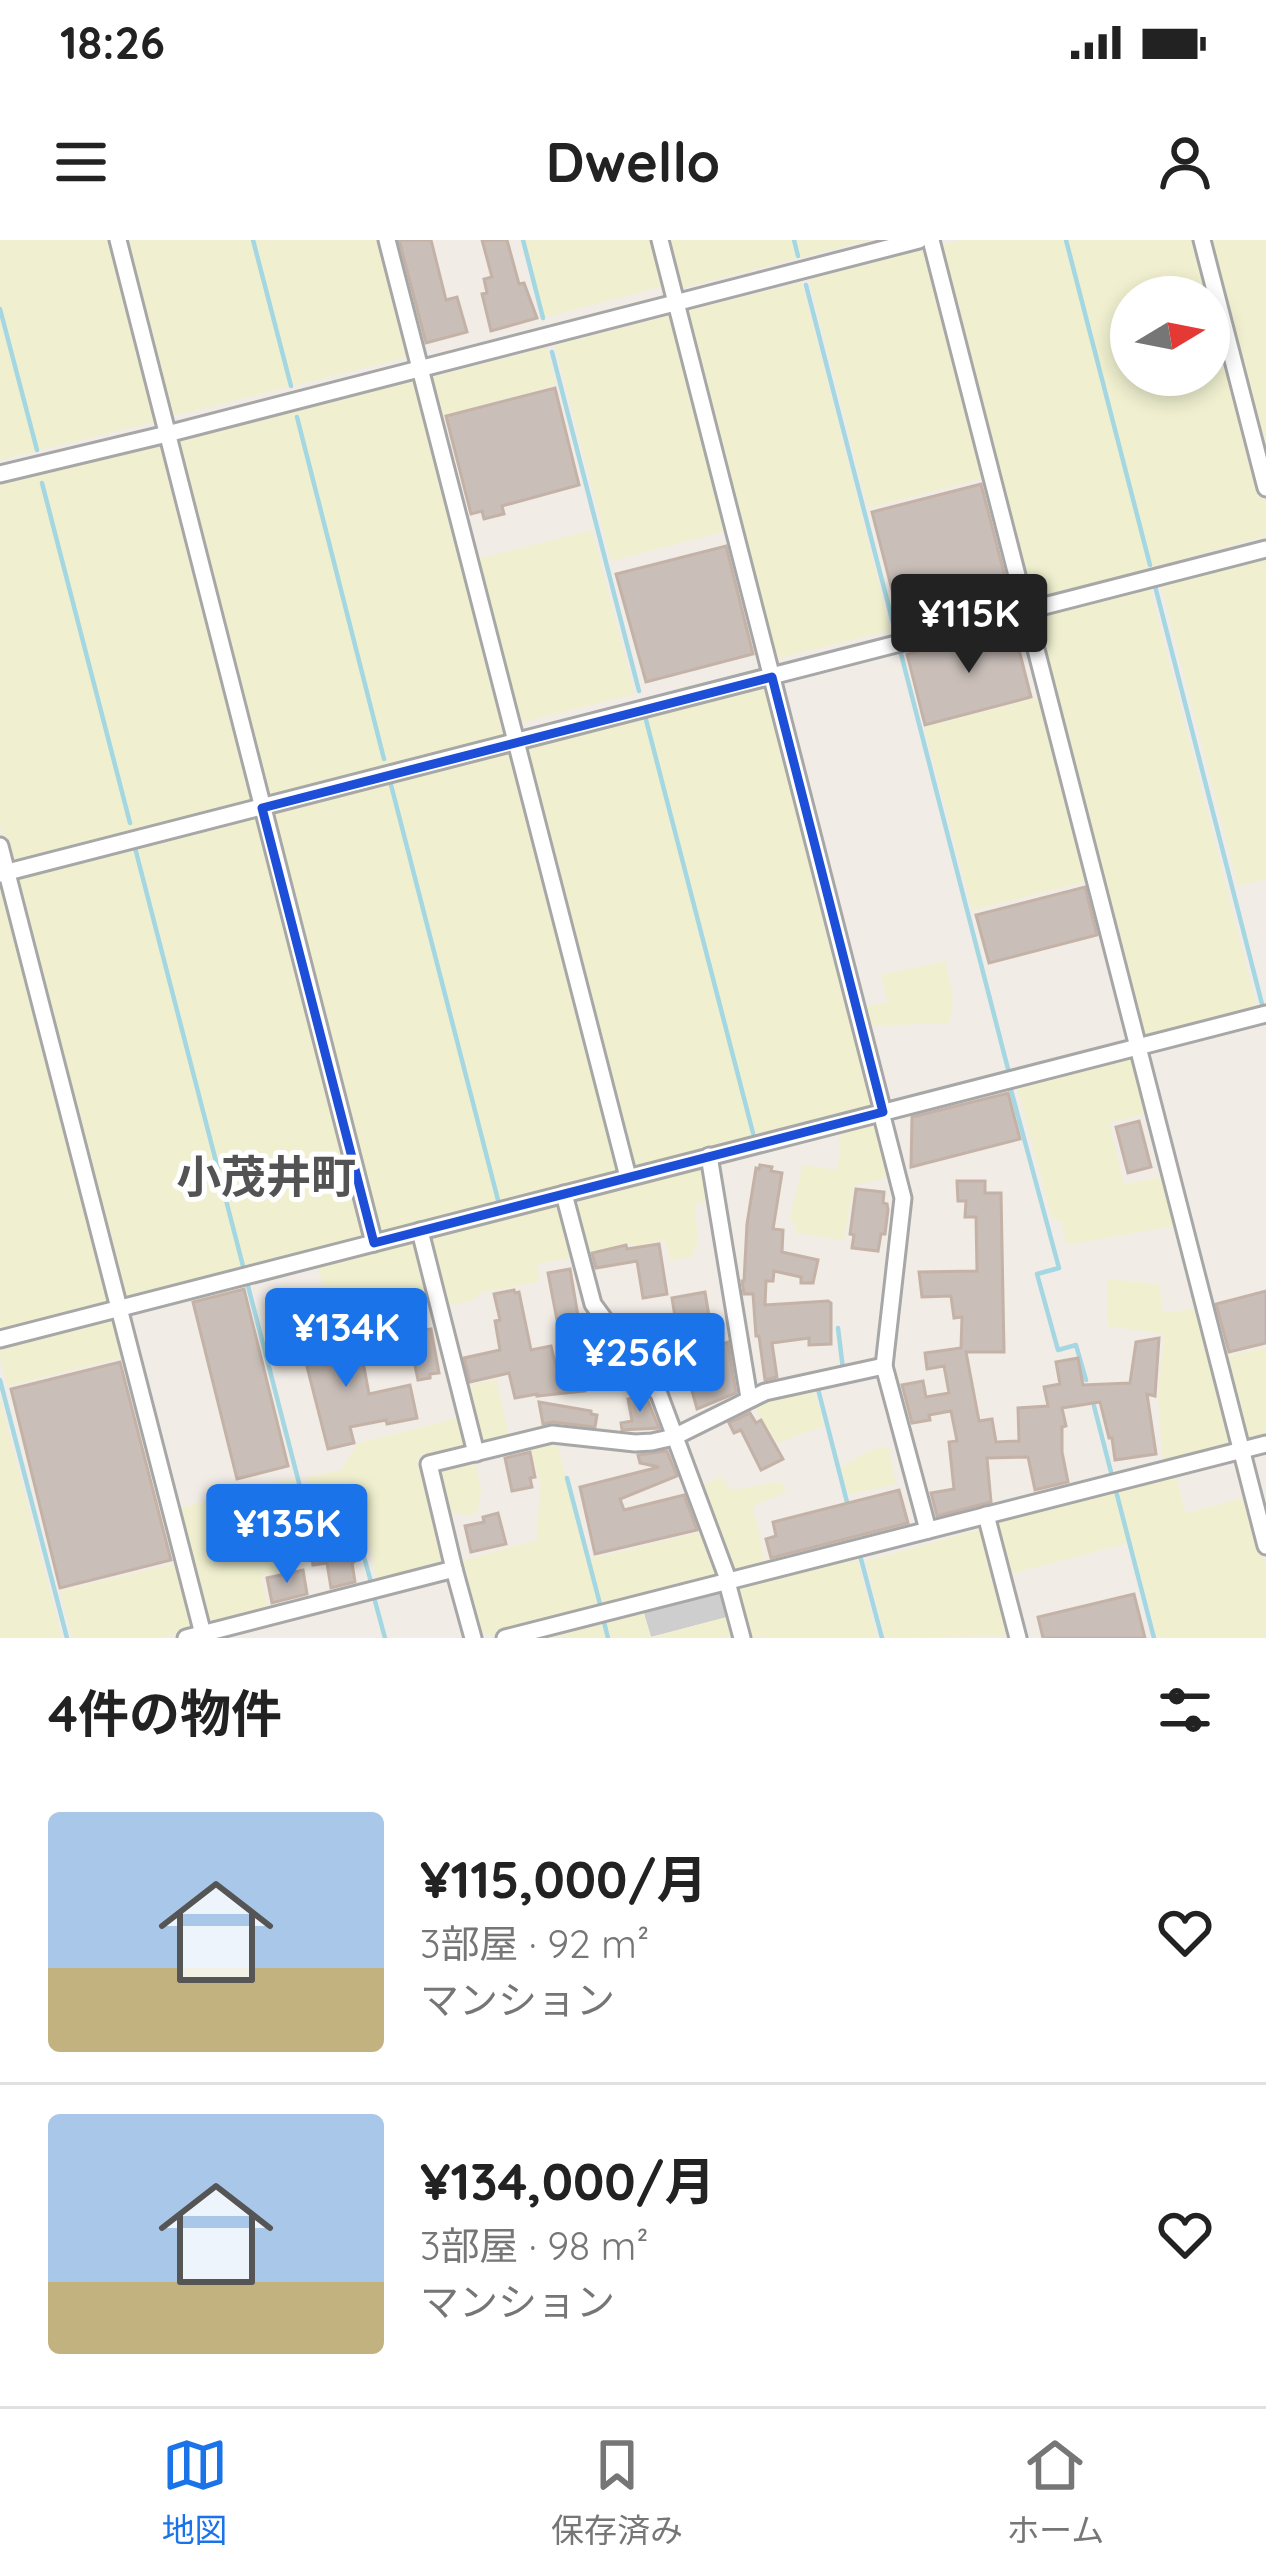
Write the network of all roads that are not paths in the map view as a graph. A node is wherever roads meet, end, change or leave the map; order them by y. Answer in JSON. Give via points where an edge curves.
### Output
{"nodes":[{"id":1,"x":118,"y":240,"type":"edge"},
{"id":2,"x":387,"y":240,"type":"edge"},
{"id":3,"x":660,"y":240,"type":"edge"},
{"id":4,"x":920,"y":240,"type":"edge"},
{"id":5,"x":931,"y":240,"type":"edge"},
{"id":6,"x":1202,"y":240,"type":"edge"},
{"id":7,"x":676,"y":302,"type":"junction"},
{"id":8,"x":420,"y":368,"type":"junction"},
{"id":9,"x":167,"y":434,"type":"junction"},
{"id":10,"x":0,"y":474,"type":"edge"},
{"id":11,"x":1266,"y":488,"type":"edge"},
{"id":12,"x":1266,"y":549,"type":"edge"},
{"id":13,"x":1026,"y":611,"type":"junction"},
{"id":14,"x":772,"y":676,"type":"junction"},
{"id":15,"x":515,"y":736,"type":"junction"},
{"id":16,"x":260,"y":802,"type":"junction"},
{"id":17,"x":3,"y":865,"type":"edge"},
{"id":18,"x":1266,"y":1014,"type":"edge"},
{"id":19,"x":1138,"y":1046,"type":"junction"},
{"id":20,"x":882,"y":1112,"type":"junction"},
{"id":21,"x":709,"y":1156,"type":"junction"},
{"id":22,"x":628,"y":1177,"type":"junction"},
{"id":23,"x":564,"y":1194,"type":"junction"},
{"id":24,"x":420,"y":1231,"type":"junction"},
{"id":25,"x":374,"y":1243,"type":"junction"},
{"id":26,"x":119,"y":1309,"type":"junction"},
{"id":27,"x":0,"y":1339,"type":"edge"},
{"id":28,"x":884,"y":1366,"type":"junction"},
{"id":29,"x":749,"y":1398,"type":"junction"},
{"id":30,"x":674,"y":1437,"type":"junction"},
{"id":31,"x":1266,"y":1444,"type":"edge"},
{"id":32,"x":1241,"y":1450,"type":"junction"},
{"id":33,"x":476,"y":1453,"type":"junction"},
{"id":34,"x":986,"y":1515,"type":"junction"},
{"id":35,"x":928,"y":1530,"type":"junction"},
{"id":36,"x":1266,"y":1546,"type":"edge"},
{"id":37,"x":454,"y":1569,"type":"junction"},
{"id":38,"x":728,"y":1582,"type":"junction"},
{"id":39,"x":198,"y":1636,"type":"edge"},
{"id":40,"x":473,"y":1638,"type":"edge"},
{"id":41,"x":505,"y":1638,"type":"edge"},
{"id":42,"x":742,"y":1638,"type":"edge"},
{"id":43,"x":1018,"y":1638,"type":"edge"}],
"edges":[{"from":1,"to":9,"type":"street"},
{"from":2,"to":8,"type":"street"},
{"from":3,"to":7,"type":"street"},
{"from":4,"to":7,"type":"street"},
{"from":5,"to":13,"type":"street"},
{"from":6,"to":11,"type":"street"},
{"from":7,"to":8,"type":"street"},
{"from":7,"to":14,"type":"street"},
{"from":8,"to":9,"type":"street"},
{"from":8,"to":15,"type":"street"},
{"from":9,"to":10,"type":"street"},
{"from":9,"to":16,"type":"street"},
{"from":12,"to":13,"type":"street"},
{"from":13,"to":14,"type":"street"},
{"from":13,"to":19,"type":"street"},
{"from":14,"to":15,"type":"street"},
{"from":14,"to":20,"type":"street"},
{"from":15,"to":16,"type":"street"},
{"from":15,"to":22,"type":"street"},
{"from":16,"to":17,"type":"street"},
{"from":16,"to":25,"type":"street"},
{"from":17,"to":26,"type":"street"},
{"from":18,"to":19,"type":"street"},
{"from":19,"to":20,"type":"street"},
{"from":19,"to":32,"type":"street"},
{"from":20,"to":21,"type":"street"},
{"from":20,"to":28,"type":"street","via":[[903,1198]]},
{"from":21,"to":22,"type":"street"},
{"from":21,"to":29,"type":"street"},
{"from":22,"to":23,"type":"street"},
{"from":23,"to":24,"type":"street"},
{"from":23,"to":30,"type":"street","via":[[593,1304],[658,1394]]},
{"from":24,"to":25,"type":"street"},
{"from":24,"to":33,"type":"street"},
{"from":25,"to":26,"type":"street"},
{"from":26,"to":27,"type":"street"},
{"from":26,"to":39,"type":"street"},
{"from":28,"to":29,"type":"street"},
{"from":28,"to":35,"type":"street"},
{"from":29,"to":30,"type":"street"},
{"from":30,"to":33,"type":"street","via":[[635,1443],[552,1434]]},
{"from":30,"to":38,"type":"street"},
{"from":31,"to":32,"type":"street"},
{"from":32,"to":34,"type":"street"},
{"from":32,"to":36,"type":"street"},
{"from":33,"to":37,"type":"street","via":[[429,1465]]},
{"from":34,"to":35,"type":"street"},
{"from":34,"to":43,"type":"street"},
{"from":35,"to":38,"type":"street"},
{"from":37,"to":39,"type":"street"},
{"from":37,"to":40,"type":"street"},
{"from":38,"to":41,"type":"street"},
{"from":38,"to":42,"type":"street"}]}
